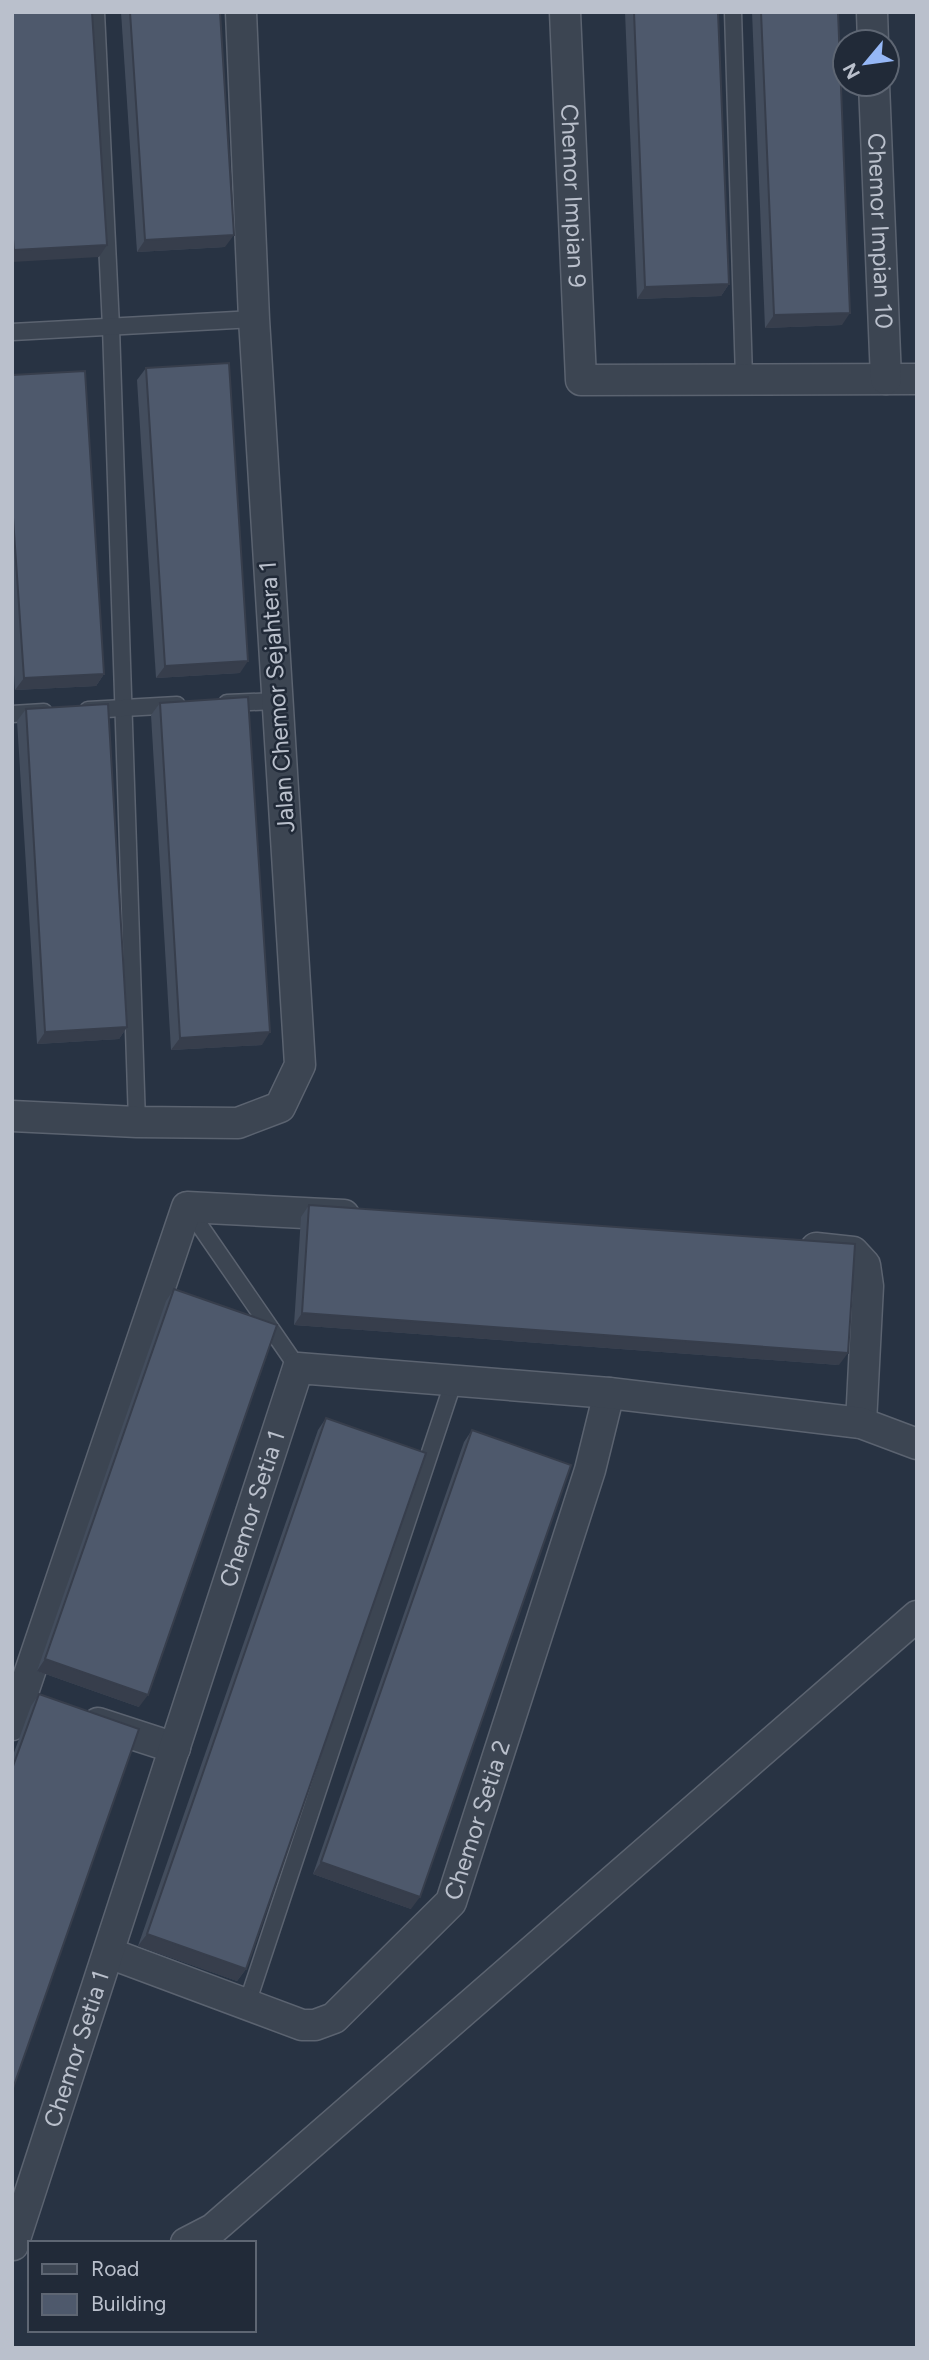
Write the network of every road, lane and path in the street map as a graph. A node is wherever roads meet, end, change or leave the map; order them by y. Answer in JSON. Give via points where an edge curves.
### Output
{"nodes":[{"id":1,"x":96,"y":12,"type":"edge"},
{"id":2,"x":241,"y":12,"type":"edge"},
{"id":3,"x":565,"y":12,"type":"edge"},
{"id":4,"x":733,"y":12,"type":"edge"},
{"id":5,"x":875,"y":98,"type":"edge"},
{"id":6,"x":254,"y":319,"type":"junction"},
{"id":7,"x":111,"y":327,"type":"junction"},
{"id":8,"x":12,"y":332,"type":"edge"},
{"id":9,"x":744,"y":378,"type":"junction"},
{"id":10,"x":886,"y":379,"type":"junction"},
{"id":11,"x":917,"y":379,"type":"edge"},
{"id":12,"x":277,"y":701,"type":"junction"},
{"id":13,"x":213,"y":704,"type":"edge"},
{"id":14,"x":187,"y":705,"type":"edge"},
{"id":15,"x":123,"y":708,"type":"junction"},
{"id":16,"x":12,"y":714,"type":"edge"},
{"id":17,"x":12,"y":1115,"type":"edge"},
{"id":18,"x":137,"y":1122,"type":"junction"},
{"id":19,"x":187,"y":1207,"type":"junction"},
{"id":20,"x":368,"y":1216,"type":"edge"},
{"id":21,"x":793,"y":1245,"type":"edge"},
{"id":22,"x":298,"y":1368,"type":"junction"},
{"id":23,"x":453,"y":1383,"type":"junction"},
{"id":24,"x":609,"y":1393,"type":"junction"},
{"id":25,"x":861,"y":1423,"type":"junction"},
{"id":26,"x":917,"y":1444,"type":"edge"},
{"id":27,"x":917,"y":1616,"type":"edge"},
{"id":28,"x":38,"y":1712,"type":"edge"},
{"id":29,"x":175,"y":1748,"type":"junction"},
{"id":30,"x":110,"y":1953,"type":"junction"},
{"id":31,"x":246,"y":2007,"type":"junction"},
{"id":32,"x":190,"y":2241,"type":"edge"},
{"id":33,"x":12,"y":2245,"type":"edge"}],
"edges":[{"from":1,"to":7,"type":"lane"},
{"from":2,"to":6,"type":"street","name":"Jalan Chemor Sejahtera 1"},
{"from":3,"to":9,"type":"street","name":"Chemor Impian 9","via":[[580,380]]},
{"from":4,"to":9,"type":"lane"},
{"from":5,"to":10,"type":"street","name":"Chemor Impian 10"},
{"from":6,"to":7,"type":"lane"},
{"from":6,"to":12,"type":"street","name":"Jalan Chemor Sejahtera 1"},
{"from":7,"to":8,"type":"lane"},
{"from":7,"to":15,"type":"lane"},
{"from":9,"to":10,"type":"street"},
{"from":10,"to":11,"type":"street"},
{"from":12,"to":13,"type":"lane"},
{"from":12,"to":18,"type":"street","name":"Jalan Chemor Sejahtera 1","via":[[300,1065],[280,1107],[238,1123]]},
{"from":14,"to":15,"type":"lane"},
{"from":15,"to":16,"type":"lane"},
{"from":15,"to":18,"type":"lane"},
{"from":17,"to":18,"type":"street","name":"Jalan Chemor Sejahtera 1"},
{"from":19,"to":20,"type":"street"},
{"from":19,"to":22,"type":"lane"},
{"from":19,"to":28,"type":"street"},
{"from":21,"to":25,"type":"street","via":[[853,1252],[865,1265],[868,1286]]},
{"from":22,"to":23,"type":"street"},
{"from":22,"to":29,"type":"street","name":"Chemor Setia 1"},
{"from":23,"to":24,"type":"street"},
{"from":23,"to":31,"type":"lane"},
{"from":24,"to":25,"type":"street"},
{"from":24,"to":31,"type":"street","name":"Chemor Setia 2","via":[[590,1470],[451,1902],[334,2018],[302,2025]]},
{"from":25,"to":26,"type":"street"},
{"from":27,"to":32,"type":"street","via":[[213,2229]]},
{"from":28,"to":29,"type":"street"},
{"from":29,"to":30,"type":"street","name":"Chemor Setia 1"},
{"from":30,"to":31,"type":"street","name":"Chemor Setia 2"},
{"from":30,"to":33,"type":"street","name":"Chemor Setia 1"}]}
